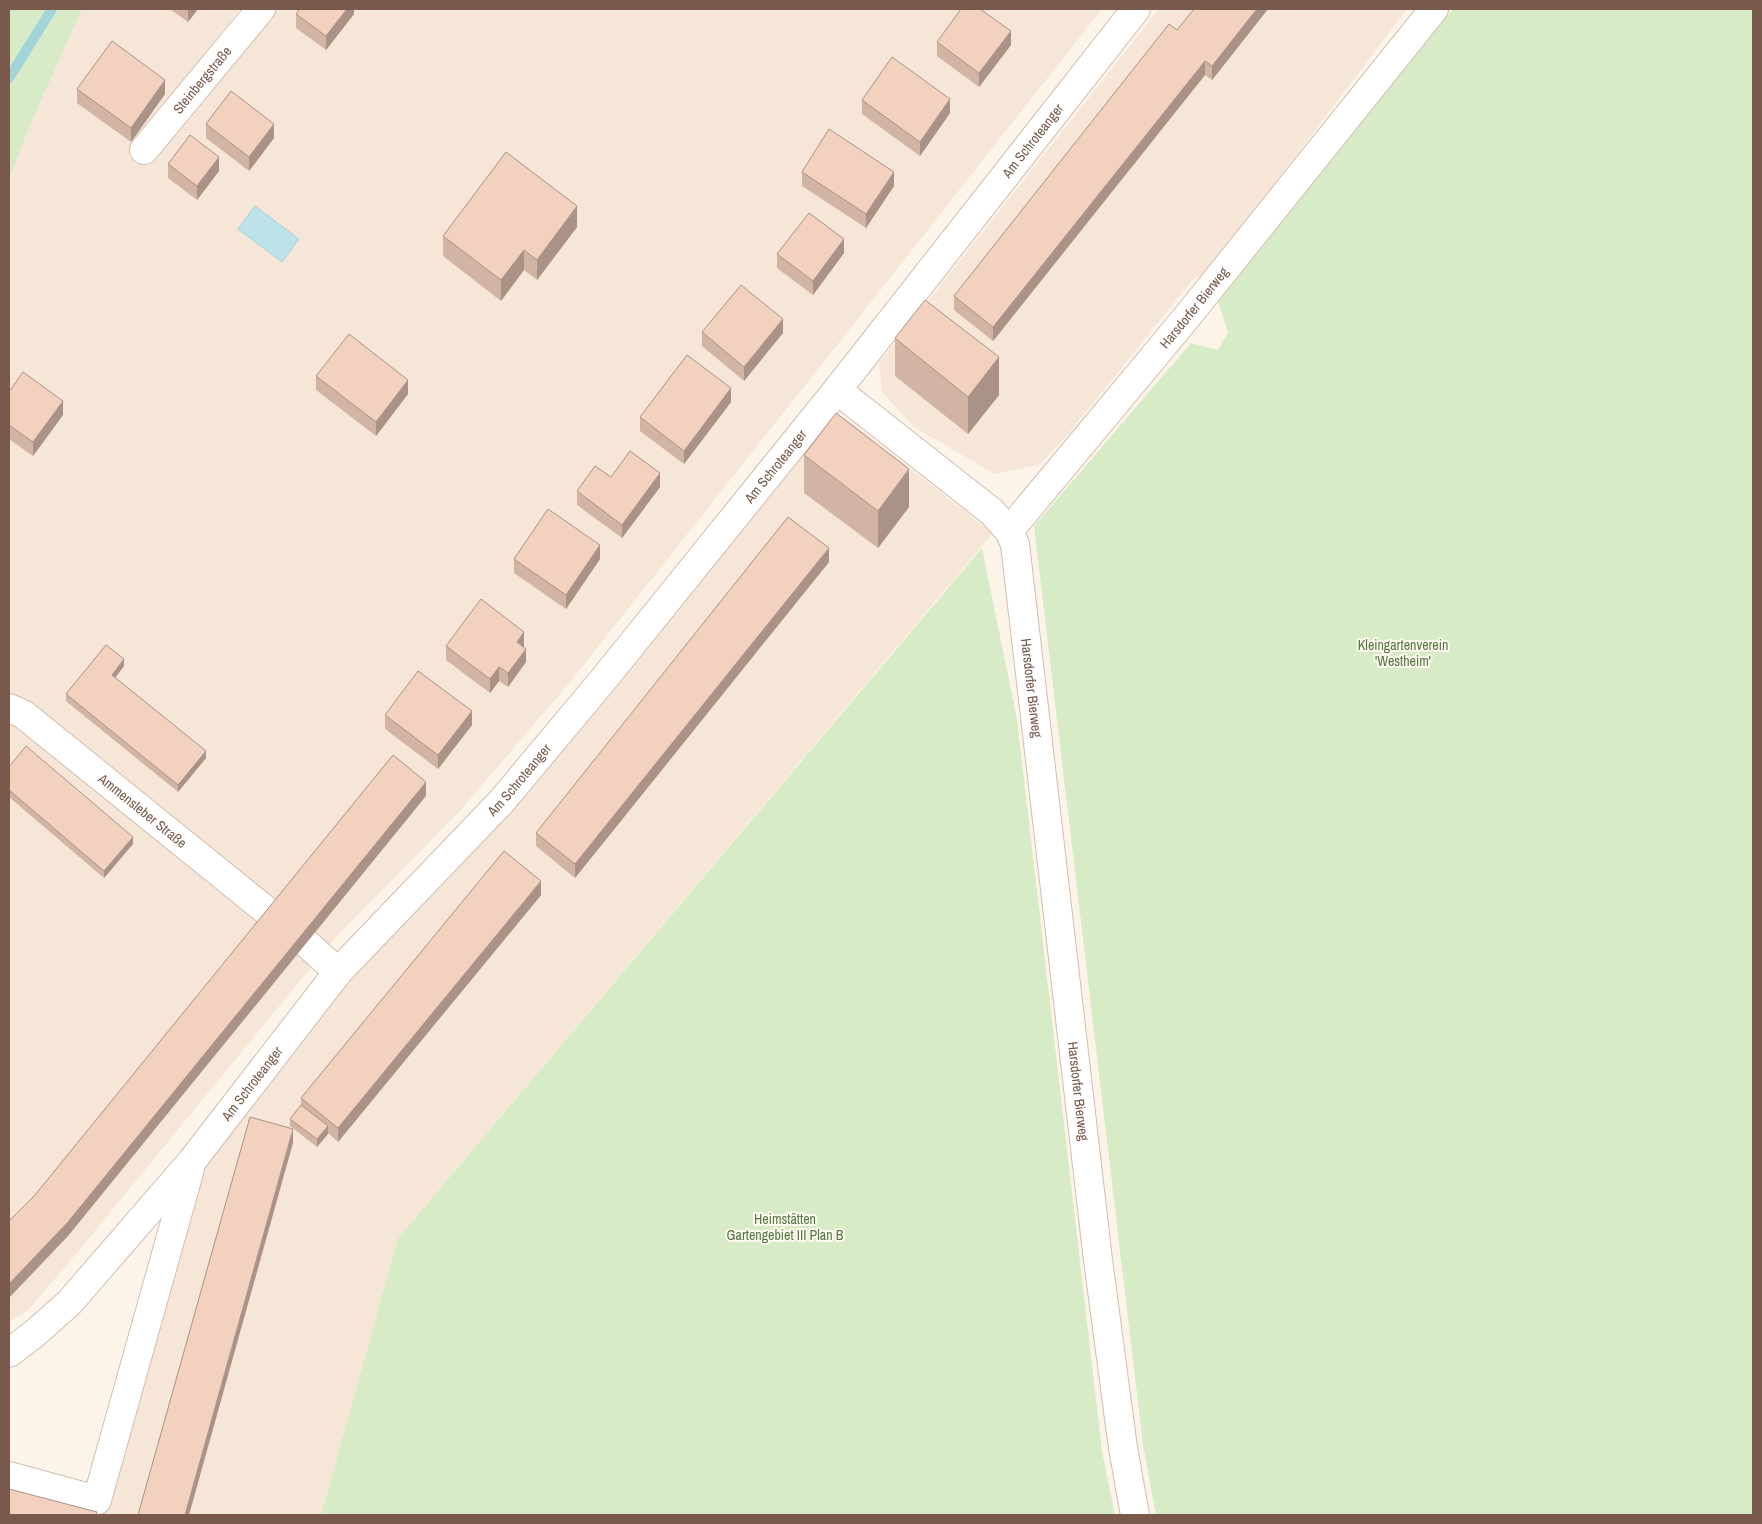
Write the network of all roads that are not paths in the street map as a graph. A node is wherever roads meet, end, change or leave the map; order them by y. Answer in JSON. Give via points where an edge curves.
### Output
{"nodes":[{"id":1,"x":260,"y":9,"type":"edge"},
{"id":2,"x":1136,"y":9,"type":"edge"},
{"id":3,"x":1434,"y":9,"type":"edge"},
{"id":4,"x":144,"y":150,"type":"dead end"},
{"id":5,"x":836,"y":390,"type":"junction"},
{"id":6,"x":1009,"y":531,"type":"junction"},
{"id":7,"x":9,"y":708,"type":"edge"},
{"id":8,"x":273,"y":916,"type":"edge"},
{"id":9,"x":306,"y":942,"type":"edge"},
{"id":10,"x":338,"y":972,"type":"junction"},
{"id":11,"x":192,"y":1160,"type":"junction"},
{"id":12,"x":9,"y":1353,"type":"edge"},
{"id":13,"x":9,"y":1476,"type":"edge"},
{"id":14,"x":1135,"y":1515,"type":"edge"}],
"edges":[{"from":1,"to":4,"type":"street","name":"Steinbergstraße"},
{"from":2,"to":5,"type":"street","name":"Am Schroteanger"},
{"from":3,"to":6,"type":"street","name":"Harsdorfer Bierweg"},
{"from":5,"to":6,"type":"street","via":[[992,512]]},
{"from":5,"to":10,"type":"street","name":"Am Schroteanger","via":[[501,802]]},
{"from":6,"to":14,"type":"street","name":"Harsdorfer Bierweg","via":[[1016,548],[1098,1260]]},
{"from":7,"to":8,"type":"street","name":"Ammensleber Straße","via":[[23,714]]},
{"from":9,"to":10,"type":"street"},
{"from":10,"to":11,"type":"street","name":"Am Schroteanger"},
{"from":11,"to":12,"type":"street","name":"Am Schroteanger","via":[[69,1303]]},
{"from":11,"to":13,"type":"street","name":"Am Schroteanger","via":[[97,1500]]}]}
